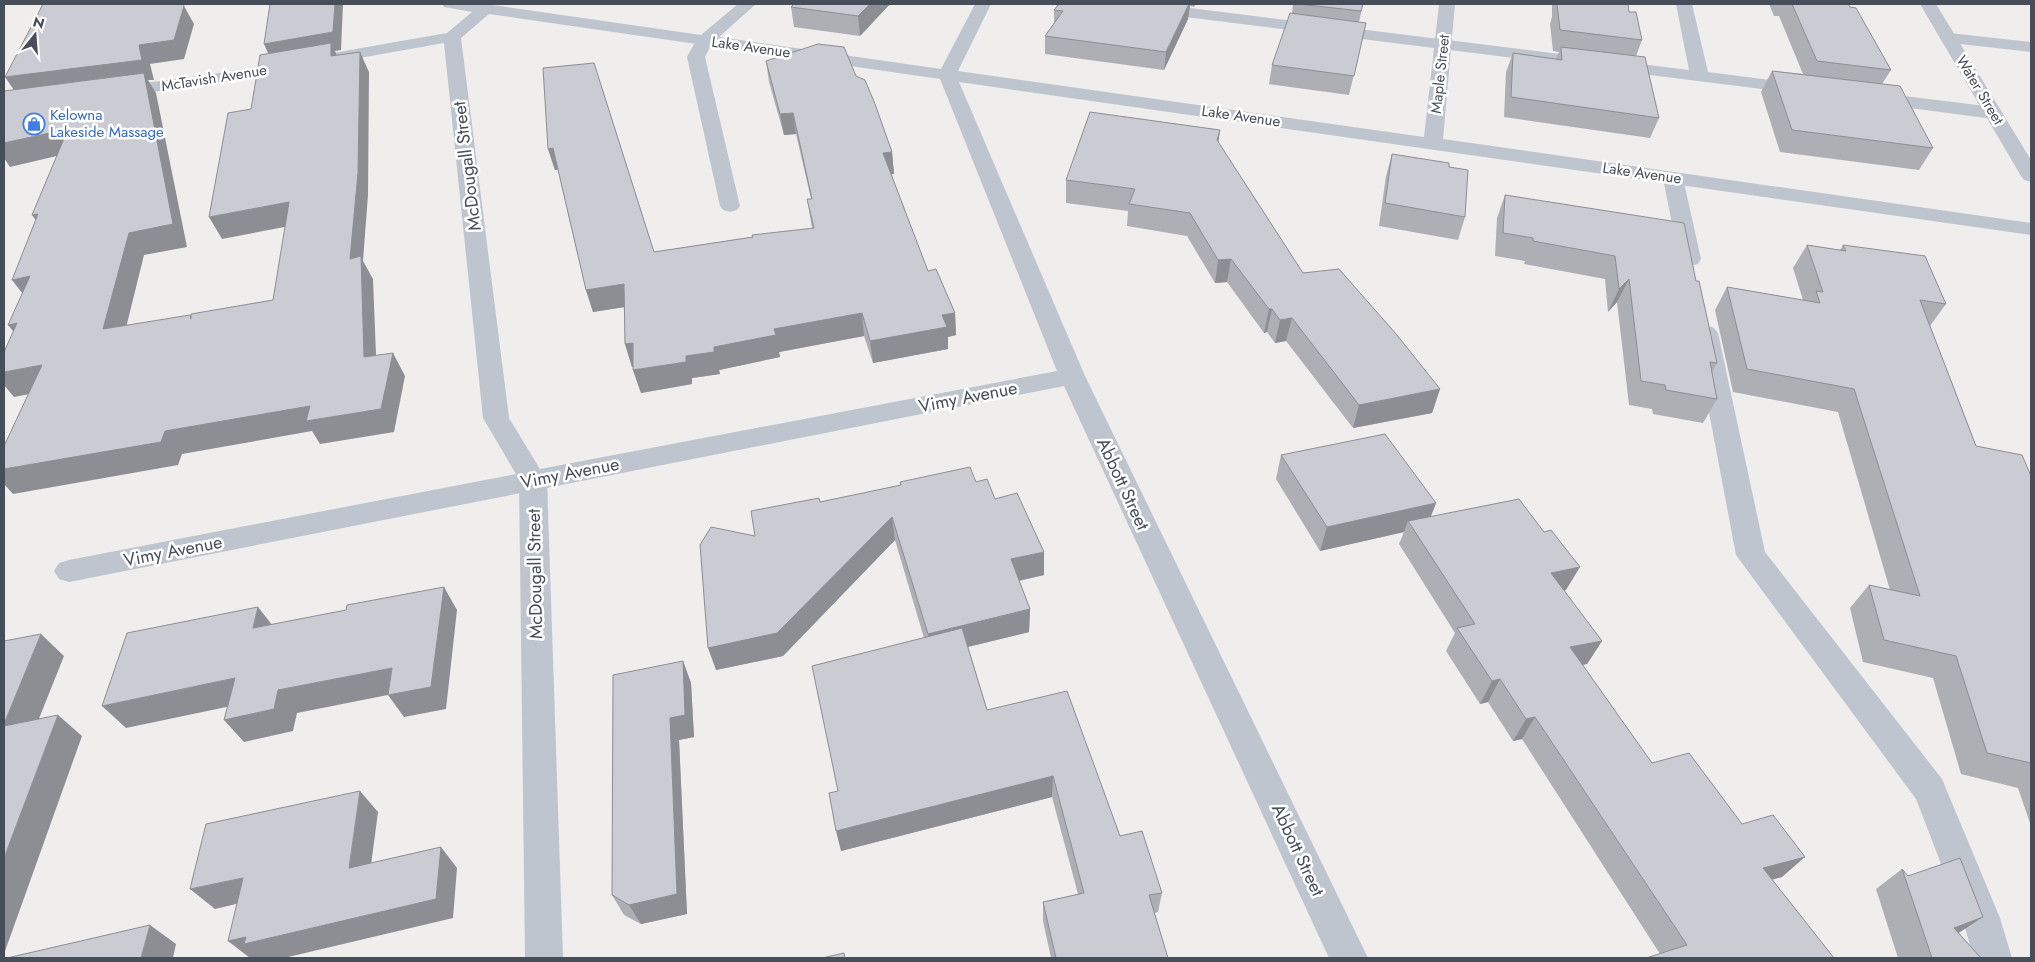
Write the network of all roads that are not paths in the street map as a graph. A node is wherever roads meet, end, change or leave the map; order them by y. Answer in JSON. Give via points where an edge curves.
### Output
{"nodes":[{"id":1,"x":459,"y":4,"type":"edge"},
{"id":2,"x":748,"y":4,"type":"edge"},
{"id":3,"x":983,"y":4,"type":"edge"},
{"id":4,"x":1121,"y":4,"type":"edge"},
{"id":5,"x":1447,"y":4,"type":"edge"},
{"id":6,"x":1684,"y":4,"type":"edge"},
{"id":7,"x":1928,"y":4,"type":"edge"},
{"id":8,"x":486,"y":9,"type":"junction"},
{"id":9,"x":1209,"y":9,"type":"edge"},
{"id":10,"x":452,"y":37,"type":"junction"},
{"id":11,"x":1949,"y":38,"type":"junction"},
{"id":12,"x":704,"y":41,"type":"junction"},
{"id":13,"x":1443,"y":44,"type":"junction"},
{"id":14,"x":2031,"y":47,"type":"edge"},
{"id":15,"x":947,"y":74,"type":"junction"},
{"id":16,"x":1700,"y":77,"type":"junction"},
{"id":17,"x":1817,"y":91,"type":"edge"},
{"id":18,"x":99,"y":94,"type":"edge"},
{"id":19,"x":1856,"y":96,"type":"edge"},
{"id":20,"x":1993,"y":113,"type":"junction"},
{"id":21,"x":1433,"y":144,"type":"junction"},
{"id":22,"x":2031,"y":176,"type":"edge"},
{"id":23,"x":1672,"y":178,"type":"junction"},
{"id":24,"x":730,"y":206,"type":"dead end"},
{"id":25,"x":2031,"y":229,"type":"edge"},
{"id":26,"x":1695,"y":283,"type":"edge"},
{"id":27,"x":1701,"y":311,"type":"edge"},
{"id":28,"x":1072,"y":376,"type":"junction"},
{"id":29,"x":533,"y":480,"type":"junction"},
{"id":30,"x":69,"y":571,"type":"dead end"},
{"id":31,"x":544,"y":958,"type":"edge"},
{"id":32,"x":1349,"y":958,"type":"edge"},
{"id":33,"x":1993,"y":958,"type":"edge"}],
"edges":[{"from":1,"to":8,"type":"street","name":"Lake Avenue"},
{"from":2,"to":12,"type":"street"},
{"from":3,"to":15,"type":"street"},
{"from":4,"to":9,"type":"street"},
{"from":5,"to":13,"type":"street","name":"Maple Street"},
{"from":6,"to":16,"type":"street"},
{"from":7,"to":11,"type":"street","name":"Water Street"},
{"from":8,"to":10,"type":"street"},
{"from":8,"to":12,"type":"street","name":"Lake Avenue"},
{"from":9,"to":13,"type":"street"},
{"from":10,"to":18,"type":"street","name":"McTavish Avenue","via":[[213,79]]},
{"from":10,"to":29,"type":"street","name":"McDougall Street","via":[[496,418]]},
{"from":11,"to":14,"type":"street"},
{"from":11,"to":20,"type":"street","name":"Water Street"},
{"from":12,"to":15,"type":"street","name":"Lake Avenue"},
{"from":12,"to":24,"type":"street","via":[[696,57]]},
{"from":13,"to":16,"type":"street"},
{"from":13,"to":21,"type":"street","name":"Maple Street"},
{"from":15,"to":21,"type":"street","name":"Lake Avenue"},
{"from":15,"to":28,"type":"street","name":"Abbott Street"},
{"from":16,"to":17,"type":"street"},
{"from":19,"to":20,"type":"street"},
{"from":20,"to":22,"type":"street","name":"Water Street"},
{"from":21,"to":23,"type":"street","name":"Lake Avenue"},
{"from":23,"to":25,"type":"street","name":"Lake Avenue"},
{"from":23,"to":26,"type":"street"},
{"from":27,"to":33,"type":"street","via":[[1751,555],[1930,790],[1981,918]]},
{"from":28,"to":29,"type":"street","name":"Vimy Avenue"},
{"from":28,"to":32,"type":"street","name":"Abbott Street"},
{"from":29,"to":30,"type":"street","name":"Vimy Avenue"},
{"from":29,"to":31,"type":"street","name":"McDougall Street"}]}
